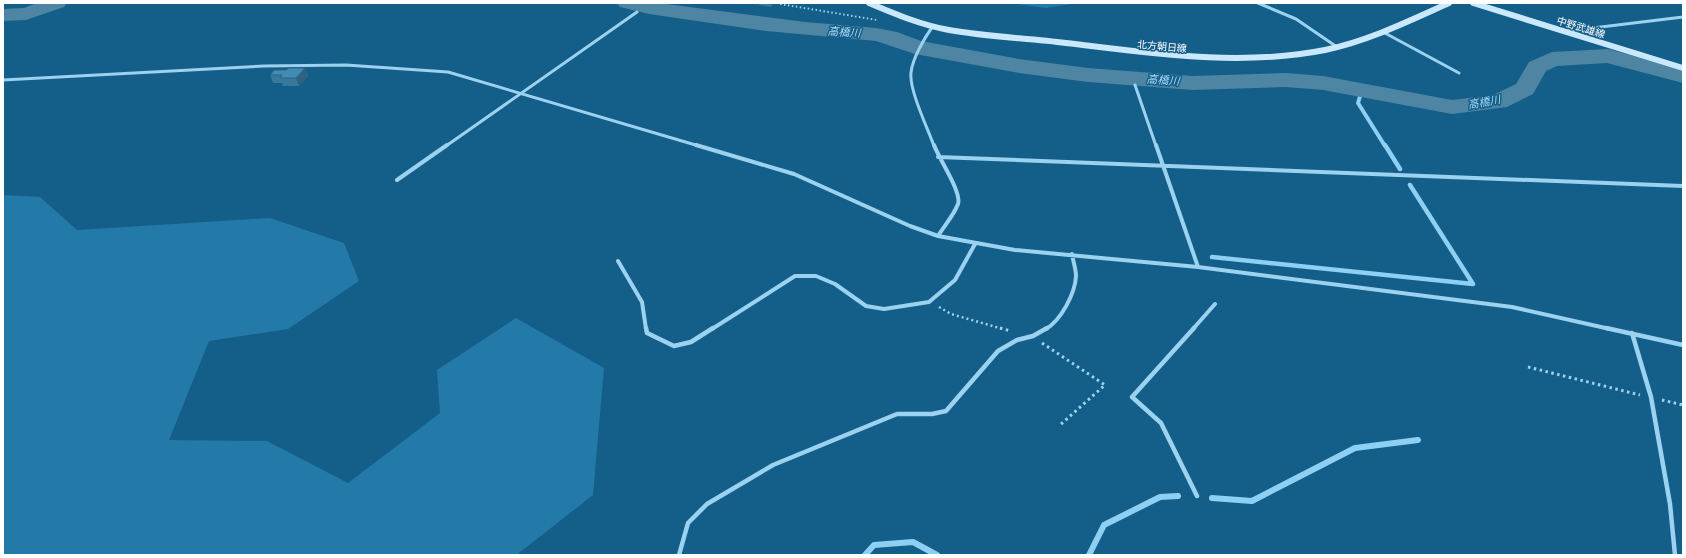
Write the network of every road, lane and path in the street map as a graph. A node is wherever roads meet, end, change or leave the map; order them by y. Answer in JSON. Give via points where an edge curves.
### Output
{"nodes":[{"id":1,"x":869,"y":3,"type":"edge"},
{"id":2,"x":1258,"y":3,"type":"edge"},
{"id":3,"x":1449,"y":3,"type":"edge"},
{"id":4,"x":1473,"y":3,"type":"edge"},
{"id":5,"x":780,"y":4,"type":"edge"},
{"id":6,"x":637,"y":12,"type":"dead end"},
{"id":7,"x":1683,"y":17,"type":"edge"},
{"id":8,"x":880,"y":21,"type":"dead end"},
{"id":9,"x":933,"y":26,"type":"junction"},
{"id":10,"x":1383,"y":32,"type":"junction"},
{"id":11,"x":1566,"y":32,"type":"junction"},
{"id":12,"x":1338,"y":47,"type":"junction"},
{"id":13,"x":1683,"y":68,"type":"edge"},
{"id":14,"x":1459,"y":73,"type":"dead end"},
{"id":15,"x":3,"y":80,"type":"edge"},
{"id":16,"x":1135,"y":85,"type":"dead end"},
{"id":17,"x":522,"y":94,"type":"junction"},
{"id":18,"x":938,"y":157,"type":"junction"},
{"id":19,"x":1162,"y":167,"type":"junction"},
{"id":20,"x":397,"y":180,"type":"dead end"},
{"id":21,"x":1683,"y":186,"type":"edge"},
{"id":22,"x":938,"y":236,"type":"junction"},
{"id":23,"x":975,"y":244,"type":"junction"},
{"id":24,"x":1072,"y":254,"type":"junction"},
{"id":25,"x":618,"y":261,"type":"dead end"},
{"id":26,"x":1198,"y":267,"type":"junction"},
{"id":27,"x":929,"y":302,"type":"junction"},
{"id":28,"x":1215,"y":304,"type":"dead end"},
{"id":29,"x":1632,"y":333,"type":"junction"},
{"id":30,"x":1033,"y":336,"type":"junction"},
{"id":31,"x":1683,"y":345,"type":"edge"},
{"id":32,"x":1528,"y":367,"type":"dead end"},
{"id":33,"x":1650,"y":397,"type":"junction"},
{"id":34,"x":1683,"y":405,"type":"edge"},
{"id":35,"x":1060,"y":425,"type":"dead end"},
{"id":36,"x":1197,"y":496,"type":"dead end"},
{"id":37,"x":679,"y":555,"type":"edge"},
{"id":38,"x":1675,"y":555,"type":"edge"}],
"edges":[{"from":1,"to":9,"type":"main road","name":"北方朝日線","via":[[910,20]]},
{"from":2,"to":12,"type":"street","via":[[1296,19]]},
{"from":3,"to":10,"type":"main road","name":"北方朝日線"},
{"from":4,"to":11,"type":"main road","name":"中野武雄線"},
{"from":5,"to":8,"type":"path"},
{"from":6,"to":17,"type":"street"},
{"from":7,"to":11,"type":"street"},
{"from":9,"to":12,"type":"main road","name":"北方朝日線","via":[[1175,56],[1273,57]]},
{"from":9,"to":18,"type":"street","via":[[923,40],[911,73]]},
{"from":10,"to":12,"type":"main road","name":"北方朝日線"},
{"from":10,"to":14,"type":"street"},
{"from":11,"to":13,"type":"main road","name":"中野武雄線"},
{"from":15,"to":17,"type":"street","via":[[264,66],[346,65],[448,72]]},
{"from":16,"to":19,"type":"street"},
{"from":17,"to":20,"type":"street"},
{"from":17,"to":22,"type":"street","via":[[794,174]]},
{"from":18,"to":19,"type":"street"},
{"from":18,"to":22,"type":"street","via":[[958,194],[958,204]]},
{"from":19,"to":21,"type":"street"},
{"from":19,"to":26,"type":"street"},
{"from":22,"to":23,"type":"street"},
{"from":23,"to":24,"type":"street"},
{"from":23,"to":27,"type":"street","via":[[954,280]]},
{"from":24,"to":26,"type":"street"},
{"from":24,"to":30,"type":"street","via":[[1076,276],[1067,306],[1054,324]]},
{"from":25,"to":27,"type":"street","via":[[642,302],[647,333],[674,346],[691,342],[795,276],[822,278],[866,306],[884,309]]},
{"from":26,"to":29,"type":"street","via":[[1512,307]]},
{"from":27,"to":30,"type":"path","via":[[951,314]]},
{"from":28,"to":36,"type":"street","via":[[1132,397],[1161,423]]},
{"from":29,"to":31,"type":"street"},
{"from":29,"to":33,"type":"street"},
{"from":30,"to":35,"type":"path","via":[[1105,385]]},
{"from":30,"to":37,"type":"street","via":[[1017,340],[998,351],[946,411],[932,414],[897,414],[774,465],[708,504],[688,523]]},
{"from":32,"to":33,"type":"path"},
{"from":33,"to":34,"type":"path"},
{"from":33,"to":38,"type":"street","via":[[1670,504]]}]}
